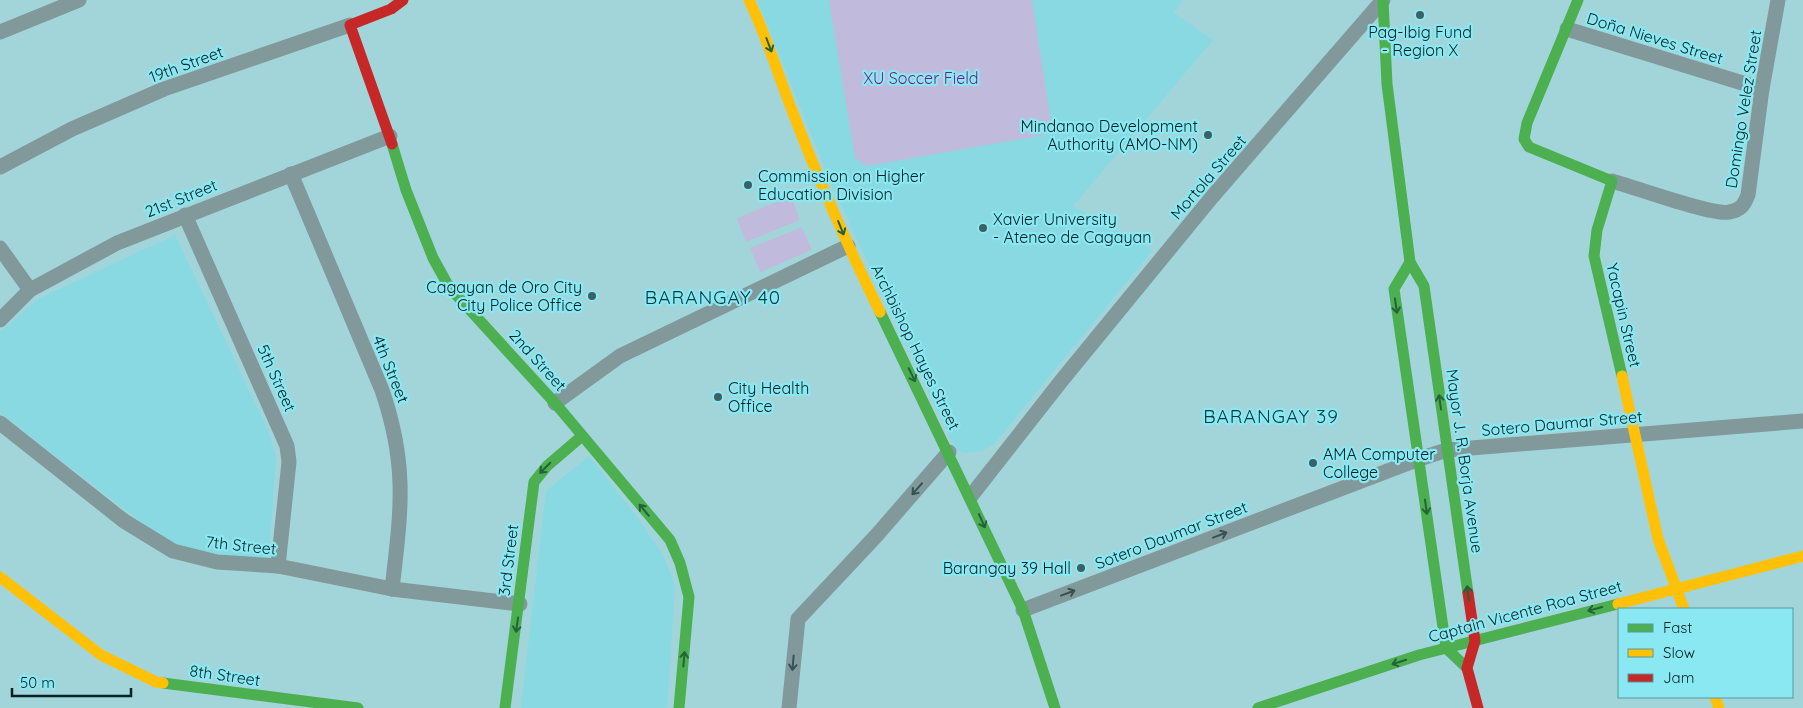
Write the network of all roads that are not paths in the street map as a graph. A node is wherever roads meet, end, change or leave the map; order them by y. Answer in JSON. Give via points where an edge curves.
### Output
{"nodes":[{"id":1,"x":79,"y":0,"type":"edge"},
{"id":2,"x":403,"y":0,"type":"edge"},
{"id":3,"x":749,"y":0,"type":"edge"},
{"id":4,"x":1383,"y":0,"type":"edge"},
{"id":5,"x":1578,"y":0,"type":"edge"},
{"id":6,"x":1778,"y":0,"type":"edge"},
{"id":7,"x":350,"y":25,"type":"junction"},
{"id":8,"x":1567,"y":29,"type":"junction"},
{"id":9,"x":0,"y":32,"type":"edge"},
{"id":10,"x":1762,"y":89,"type":"junction"},
{"id":11,"x":390,"y":136,"type":"junction"},
{"id":12,"x":0,"y":167,"type":"edge"},
{"id":13,"x":291,"y":174,"type":"junction"},
{"id":14,"x":1612,"y":180,"type":"junction"},
{"id":15,"x":184,"y":215,"type":"junction"},
{"id":16,"x":848,"y":246,"type":"junction"},
{"id":17,"x":0,"y":248,"type":"edge"},
{"id":18,"x":1410,"y":262,"type":"junction"},
{"id":19,"x":30,"y":290,"type":"junction"},
{"id":20,"x":0,"y":320,"type":"edge"},
{"id":21,"x":555,"y":403,"type":"junction"},
{"id":22,"x":1803,"y":421,"type":"edge"},
{"id":23,"x":0,"y":423,"type":"edge"},
{"id":24,"x":1636,"y":433,"type":"junction"},
{"id":25,"x":582,"y":436,"type":"junction"},
{"id":26,"x":1447,"y":450,"type":"junction"},
{"id":27,"x":949,"y":452,"type":"junction"},
{"id":28,"x":1418,"y":459,"type":"junction"},
{"id":29,"x":970,"y":496,"type":"junction"},
{"id":30,"x":1803,"y":556,"type":"edge"},
{"id":31,"x":278,"y":566,"type":"junction"},
{"id":32,"x":0,"y":577,"type":"edge"},
{"id":33,"x":392,"y":588,"type":"junction"},
{"id":34,"x":1676,"y":588,"type":"junction"},
{"id":35,"x":520,"y":604,"type":"junction"},
{"id":36,"x":1684,"y":608,"type":"edge"},
{"id":37,"x":1022,"y":610,"type":"junction"},
{"id":38,"x":1475,"y":641,"type":"junction"},
{"id":39,"x":1446,"y":648,"type":"junction"},
{"id":40,"x":1467,"y":668,"type":"junction"},
{"id":41,"x":358,"y":708,"type":"edge"},
{"id":42,"x":505,"y":708,"type":"edge"},
{"id":43,"x":679,"y":708,"type":"edge"},
{"id":44,"x":789,"y":708,"type":"edge"},
{"id":45,"x":1055,"y":708,"type":"edge"},
{"id":46,"x":1258,"y":708,"type":"edge"},
{"id":47,"x":1478,"y":708,"type":"edge"}],
"edges":[{"from":1,"to":9,"type":"street"},
{"from":2,"to":7,"type":"street","name":"19th Street","via":[[391,9]]},
{"from":3,"to":16,"type":"street","name":"Archbishop Hayes Street","one_way":true},
{"from":4,"to":18,"type":"street","name":"Mayor J. R. Borja Avenue","via":[[1387,84]]},
{"from":4,"to":29,"type":"street","name":"Mortola Street","via":[[1206,205]]},
{"from":5,"to":8,"type":"street"},
{"from":6,"to":10,"type":"street","name":"Domingo Velez Street"},
{"from":7,"to":11,"type":"street","name":"2nd Street"},
{"from":7,"to":12,"type":"street","name":"19th Street","via":[[164,89],[72,129]]},
{"from":8,"to":10,"type":"street","name":"Doña Nieves Street"},
{"from":8,"to":14,"type":"street","via":[[1527,122],[1524,139],[1529,148]]},
{"from":10,"to":14,"type":"street","name":"Domingo Velez Street","via":[[1748,194],[1738,210],[1718,213]]},
{"from":11,"to":13,"type":"street","name":"21st Street"},
{"from":11,"to":21,"type":"street","name":"2nd Street","via":[[406,190],[433,258],[449,287]]},
{"from":13,"to":15,"type":"street","name":"21st Street"},
{"from":13,"to":33,"type":"street","name":"4th Street","via":[[392,420],[401,472],[402,504]]},
{"from":14,"to":24,"type":"street","name":"Yacapin Street","via":[[1597,230],[1594,256]]},
{"from":15,"to":19,"type":"street","name":"21st Street","via":[[117,243]]},
{"from":15,"to":31,"type":"street","name":"5th Street","via":[[287,446],[289,462]]},
{"from":16,"to":21,"type":"street","via":[[620,356]]},
{"from":16,"to":27,"type":"street","name":"Archbishop Hayes Street","one_way":true},
{"from":17,"to":19,"type":"street"},
{"from":26,"to":18,"type":"street","name":"Mayor J. R. Borja Avenue","one_way":true,"via":[[1424,286]]},
{"from":18,"to":28,"type":"street","one_way":true,"via":[[1394,289]]},
{"from":19,"to":20,"type":"street","name":"21st Street"},
{"from":21,"to":25,"type":"street","name":"2nd Street"},
{"from":22,"to":24,"type":"street","name":"Sotero Daumar Street"},
{"from":23,"to":31,"type":"street","name":"7th Street","via":[[124,521],[173,550],[217,562]]},
{"from":24,"to":26,"type":"street","name":"Sotero Daumar Street"},
{"from":24,"to":34,"type":"street","name":"Yacapin Street","via":[[1658,540]]},
{"from":25,"to":35,"type":"street","name":"3rd Street","one_way":true,"via":[[547,466],[534,482]]},
{"from":43,"to":25,"type":"street","name":"2nd Street","one_way":true,"via":[[689,597],[680,563],[670,540]]},
{"from":26,"to":28,"type":"street","name":"Sotero Daumar Street"},
{"from":38,"to":26,"type":"street","name":"Mayor J. R. Borja Avenue","one_way":true},
{"from":27,"to":29,"type":"street","name":"Archbishop Hayes Street"},
{"from":27,"to":44,"type":"street","one_way":true,"via":[[798,619]]},
{"from":37,"to":28,"type":"street","name":"Sotero Daumar Street","one_way":true},
{"from":28,"to":39,"type":"street","one_way":true},
{"from":29,"to":37,"type":"street","name":"Archbishop Hayes Street","one_way":true},
{"from":30,"to":34,"type":"street","name":"Captain Vicente Roa Street"},
{"from":31,"to":33,"type":"street","name":"7th Street"},
{"from":32,"to":41,"type":"street","name":"8th Street","via":[[101,655],[156,682]]},
{"from":33,"to":35,"type":"street","name":"7th Street"},
{"from":34,"to":36,"type":"street","name":"Yacapin Street"},
{"from":34,"to":38,"type":"street","name":"Captain Vicente Roa Street","one_way":true},
{"from":35,"to":42,"type":"street","name":"3rd Street","one_way":true},
{"from":37,"to":45,"type":"street","name":"Archbishop Hayes Street"},
{"from":38,"to":39,"type":"street","name":"Captain Vicente Roa Street"},
{"from":38,"to":40,"type":"street","name":"Mayor J. R. Borja Avenue"},
{"from":39,"to":40,"type":"street"},
{"from":39,"to":46,"type":"street","name":"Captain Vicente Roa Street","one_way":true},
{"from":40,"to":47,"type":"street"}]}
